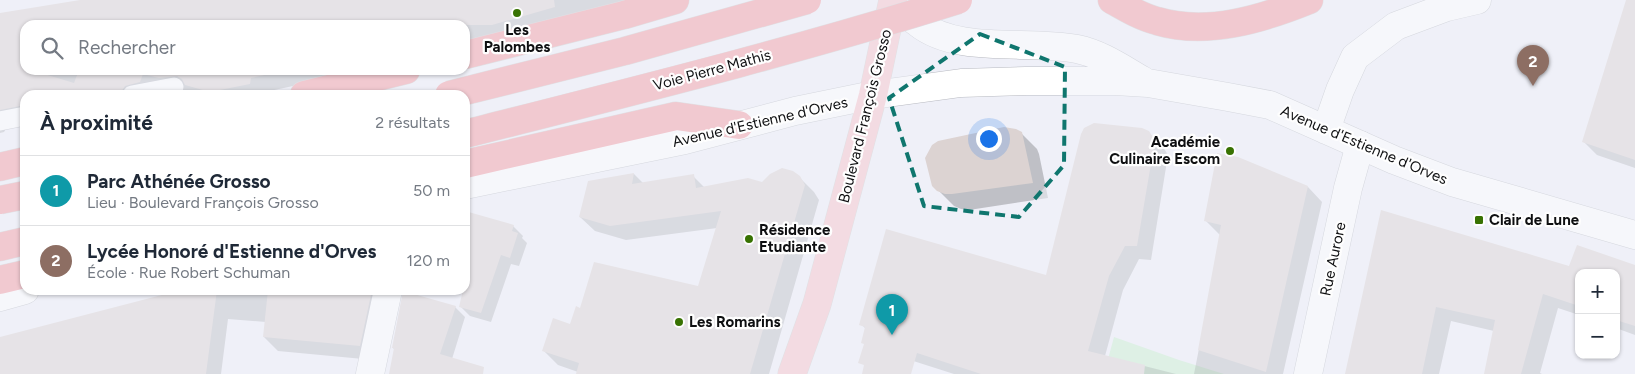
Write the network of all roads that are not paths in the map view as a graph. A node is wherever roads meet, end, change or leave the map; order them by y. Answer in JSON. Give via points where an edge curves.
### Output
{"nodes":[{"id":1,"x":675,"y":0,"type":"edge"},
{"id":2,"x":807,"y":0,"type":"edge"},
{"id":3,"x":893,"y":0,"type":"edge"},
{"id":4,"x":898,"y":0,"type":"edge"},
{"id":5,"x":958,"y":0,"type":"edge"},
{"id":6,"x":1112,"y":0,"type":"edge"},
{"id":7,"x":1309,"y":0,"type":"edge"},
{"id":8,"x":1477,"y":0,"type":"edge"},
{"id":9,"x":1452,"y":3,"type":"edge"},
{"id":10,"x":470,"y":54,"type":"edge"},
{"id":11,"x":386,"y":75,"type":"edge"},
{"id":12,"x":1148,"y":83,"type":"junction"},
{"id":13,"x":174,"y":87,"type":"dead end"},
{"id":14,"x":158,"y":90,"type":"edge"},
{"id":15,"x":324,"y":90,"type":"edge"},
{"id":16,"x":469,"y":90,"type":"edge"},
{"id":17,"x":873,"y":95,"type":"junction"},
{"id":18,"x":20,"y":117,"type":"edge"},
{"id":19,"x":0,"y":121,"type":"edge"},
{"id":20,"x":739,"y":125,"type":"junction"},
{"id":21,"x":1326,"y":130,"type":"junction"},
{"id":22,"x":470,"y":133,"type":"edge"},
{"id":23,"x":1360,"y":146,"type":"junction"},
{"id":24,"x":20,"y":162,"type":"edge"},
{"id":25,"x":470,"y":163,"type":"edge"},
{"id":26,"x":0,"y":167,"type":"edge"},
{"id":27,"x":470,"y":183,"type":"edge"},
{"id":28,"x":20,"y":196,"type":"edge"},
{"id":29,"x":0,"y":200,"type":"edge"},
{"id":30,"x":1635,"y":235,"type":"edge"},
{"id":31,"x":20,"y":242,"type":"edge"},
{"id":32,"x":0,"y":247,"type":"edge"},
{"id":33,"x":20,"y":275,"type":"edge"},
{"id":34,"x":0,"y":280,"type":"edge"},
{"id":35,"x":20,"y":291,"type":"edge"},
{"id":36,"x":387,"y":295,"type":"edge"},
{"id":37,"x":0,"y":297,"type":"edge"},
{"id":38,"x":370,"y":374,"type":"edge"},
{"id":39,"x":792,"y":374,"type":"edge"},
{"id":40,"x":1308,"y":374,"type":"edge"}],
"edges":[{"from":1,"to":10,"type":"highway"},
{"from":2,"to":16,"type":"highway","bridge":true},
{"from":3,"to":17,"type":"main road","name":"Boulevard François Grosso"},
{"from":4,"to":12,"type":"street","name":"Avenue d'Estienne d'Orves","via":[[917,23],[946,37],[963,42],[1078,49],[1095,54]]},
{"from":5,"to":22,"type":"highway","name":"Voie Pierre Mathis","bridge":true,"via":[[859,30]]},
{"from":6,"to":7,"type":"highway","via":[[1157,21],[1211,27],[1275,14]]},
{"from":8,"to":9,"type":"street"},
{"from":9,"to":21,"type":"street","via":[[1396,26],[1355,57]]},
{"from":11,"to":15,"type":"highway"},
{"from":12,"to":17,"type":"street","name":"Avenue d'Estienne d'Orves","via":[[961,83]]},
{"from":12,"to":21,"type":"street","name":"Avenue d'Estienne d'Orves","via":[[1270,105]]},
{"from":13,"to":14,"type":"lane"},
{"from":17,"to":20,"type":"street","name":"Avenue d'Estienne d'Orves"},
{"from":17,"to":39,"type":"main road","name":"Boulevard François Grosso","via":[[817,304]]},
{"from":18,"to":19,"type":"lane"},
{"from":20,"to":25,"type":"highway","via":[[676,116]]},
{"from":20,"to":27,"type":"street","name":"Avenue d'Estienne d'Orves","via":[[685,140]]},
{"from":21,"to":23,"type":"street","name":"Avenue d'Estienne d'Orves"},
{"from":23,"to":30,"type":"street","name":"Avenue d'Estienne d'Orves","via":[[1452,182]]},
{"from":23,"to":40,"type":"street","name":"Rue Aurore"},
{"from":24,"to":26,"type":"highway"},
{"from":28,"to":29,"type":"highway","bridge":true},
{"from":31,"to":32,"type":"highway"},
{"from":33,"to":34,"type":"highway"},
{"from":35,"to":37,"type":"street"},
{"from":36,"to":38,"type":"street"}]}
